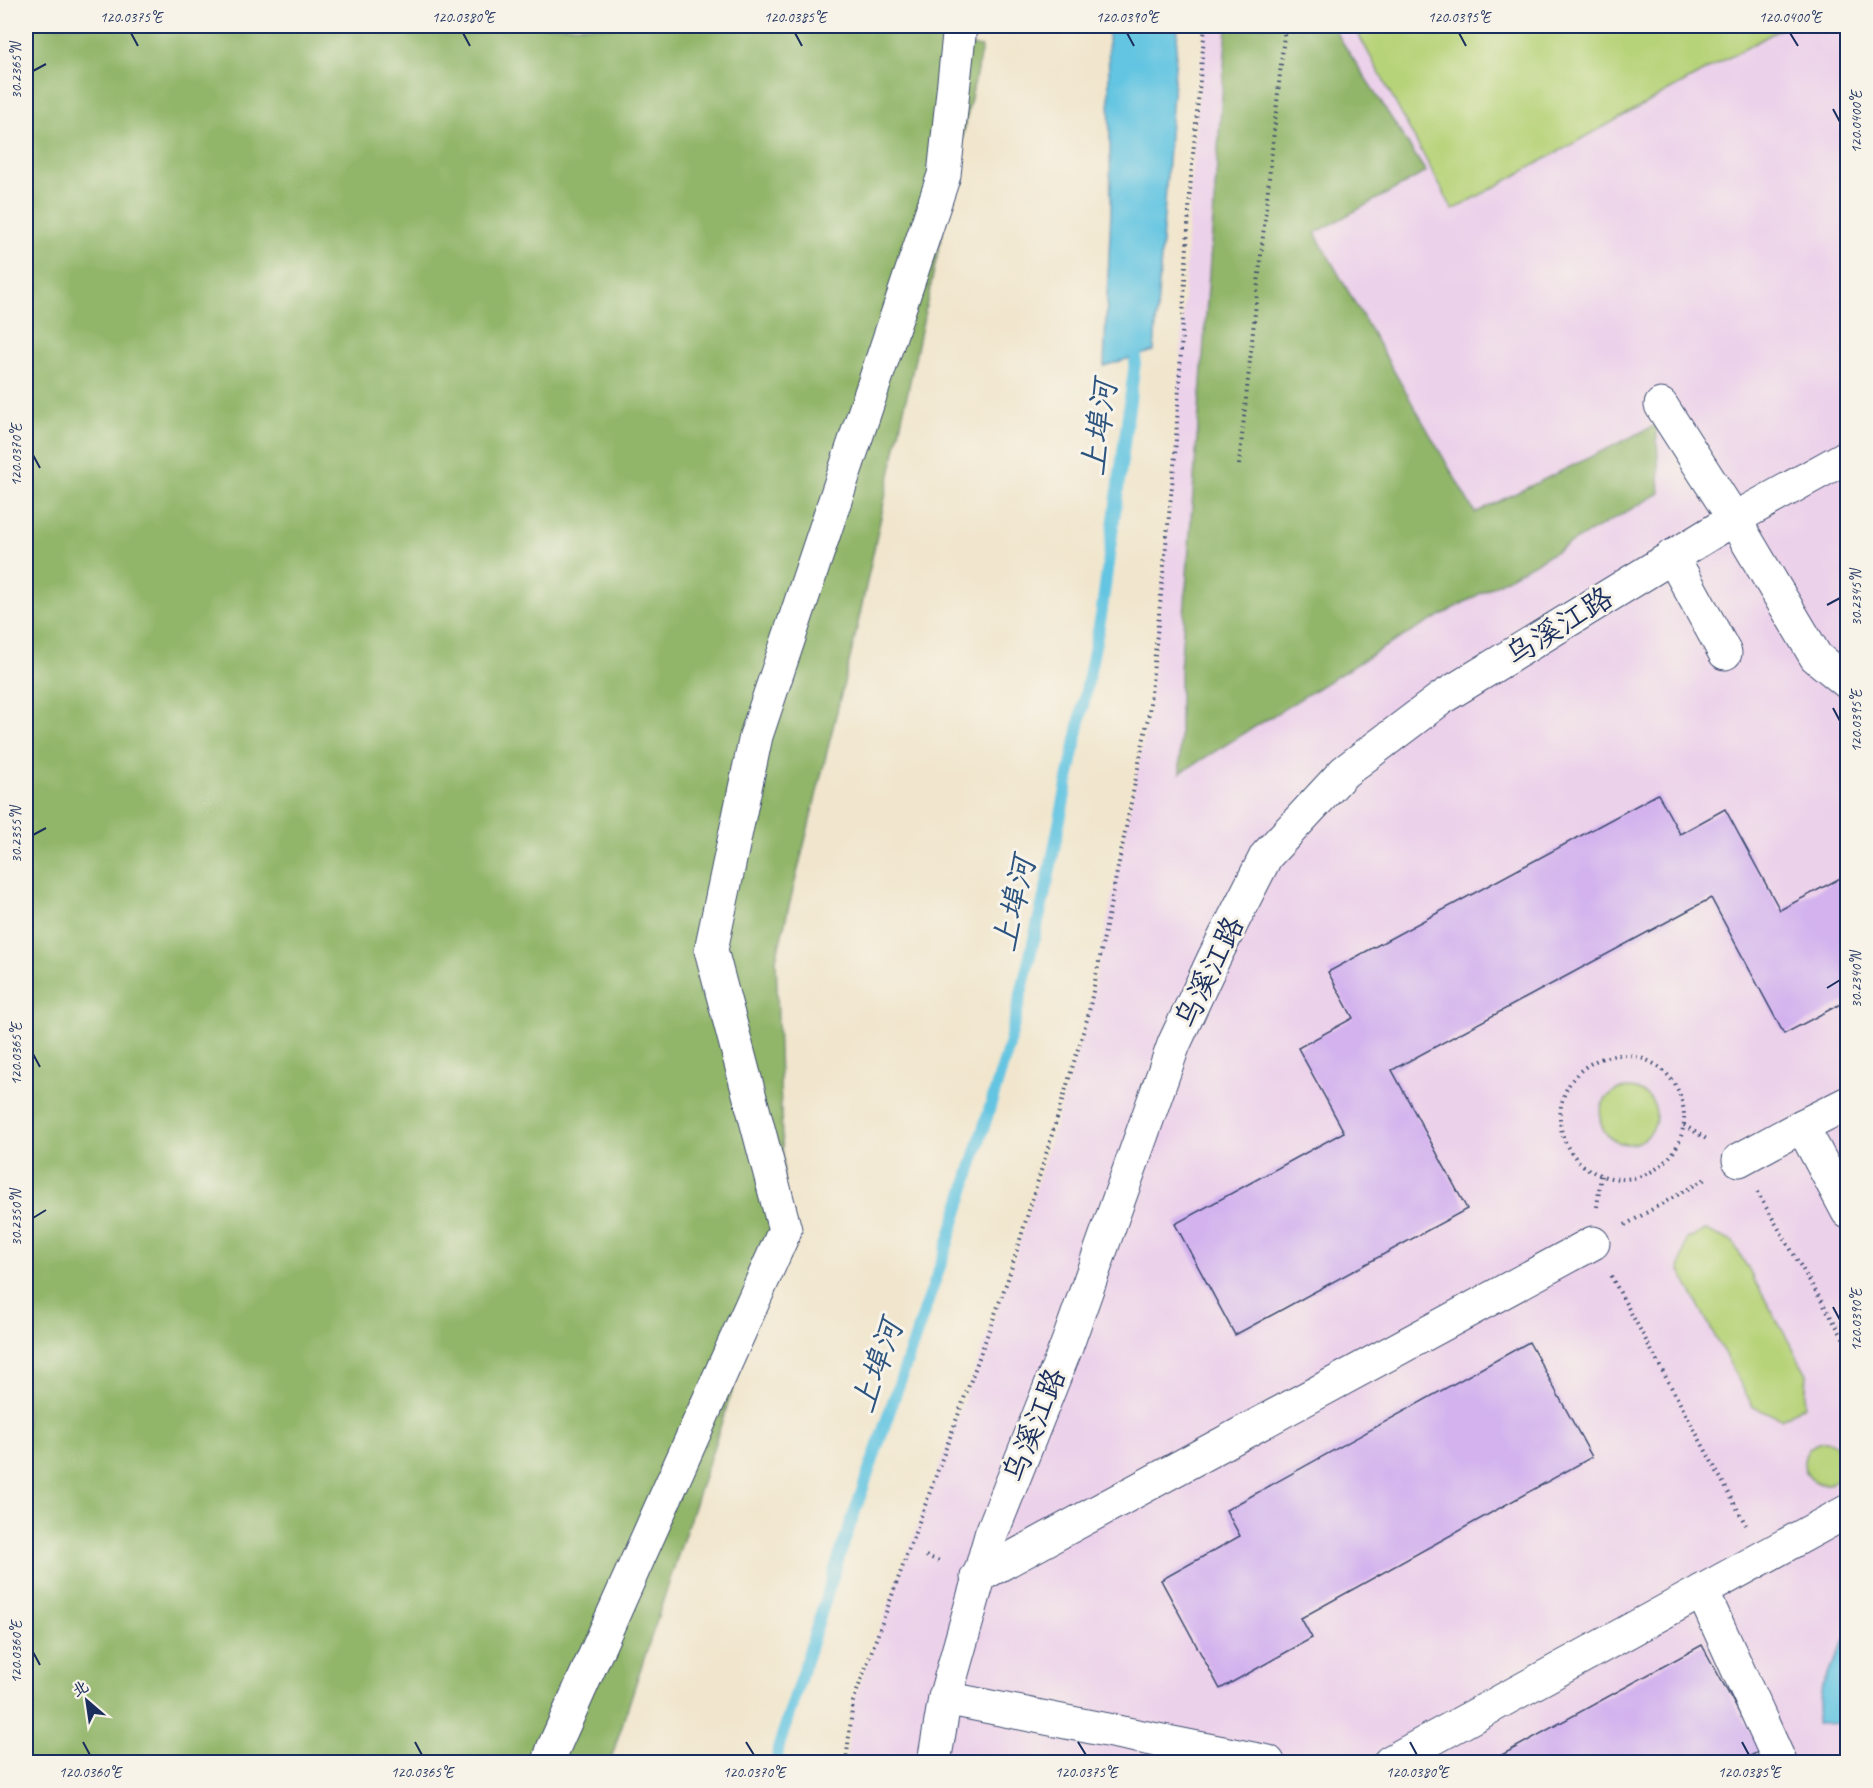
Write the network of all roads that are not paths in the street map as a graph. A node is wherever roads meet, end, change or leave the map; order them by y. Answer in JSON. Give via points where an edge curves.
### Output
{"nodes":[{"id":1,"x":960,"y":26,"type":"edge"},
{"id":2,"x":1661,"y":405,"type":"dead end"},
{"id":3,"x":1848,"y":456,"type":"edge"},
{"id":4,"x":1734,"y":519,"type":"junction"},
{"id":5,"x":1672,"y":556,"type":"junction"},
{"id":6,"x":1725,"y":653,"type":"dead end"},
{"id":7,"x":1848,"y":683,"type":"edge"},
{"id":8,"x":1848,"y":1103,"type":"edge"},
{"id":9,"x":1802,"y":1126,"type":"junction"},
{"id":10,"x":1739,"y":1160,"type":"road end"},
{"id":11,"x":1848,"y":1212,"type":"edge"},
{"id":12,"x":1593,"y":1243,"type":"road end"},
{"id":13,"x":1848,"y":1511,"type":"edge"},
{"id":14,"x":977,"y":1577,"type":"junction"},
{"id":15,"x":1702,"y":1591,"type":"junction"},
{"id":16,"x":945,"y":1698,"type":"junction"},
{"id":17,"x":549,"y":1762,"type":"edge"},
{"id":18,"x":934,"y":1762,"type":"edge"},
{"id":19,"x":1268,"y":1762,"type":"edge"},
{"id":20,"x":1390,"y":1762,"type":"edge"},
{"id":21,"x":1780,"y":1762,"type":"edge"}],
"edges":[{"from":1,"to":17,"type":"street","via":[[944,175],[756,736],[711,950],[785,1230]]},
{"from":2,"to":4,"type":"street"},
{"from":3,"to":4,"type":"street","name":"乌溪江路"},
{"from":4,"to":5,"type":"street","name":"乌溪江路"},
{"from":4,"to":7,"type":"street","via":[[1816,657]]},
{"from":5,"to":6,"type":"street"},
{"from":5,"to":14,"type":"street","name":"乌溪江路","via":[[1443,697],[1344,772],[1266,856],[1174,1044],[1067,1345]]},
{"from":8,"to":9,"type":"street"},
{"from":9,"to":10,"type":"street"},
{"from":9,"to":11,"type":"street"},
{"from":12,"to":14,"type":"street"},
{"from":13,"to":15,"type":"street"},
{"from":14,"to":16,"type":"street","name":"乌溪江路"},
{"from":15,"to":20,"type":"street"},
{"from":15,"to":21,"type":"street"},
{"from":16,"to":18,"type":"street","name":"乌溪江路"},
{"from":16,"to":19,"type":"street"}]}
